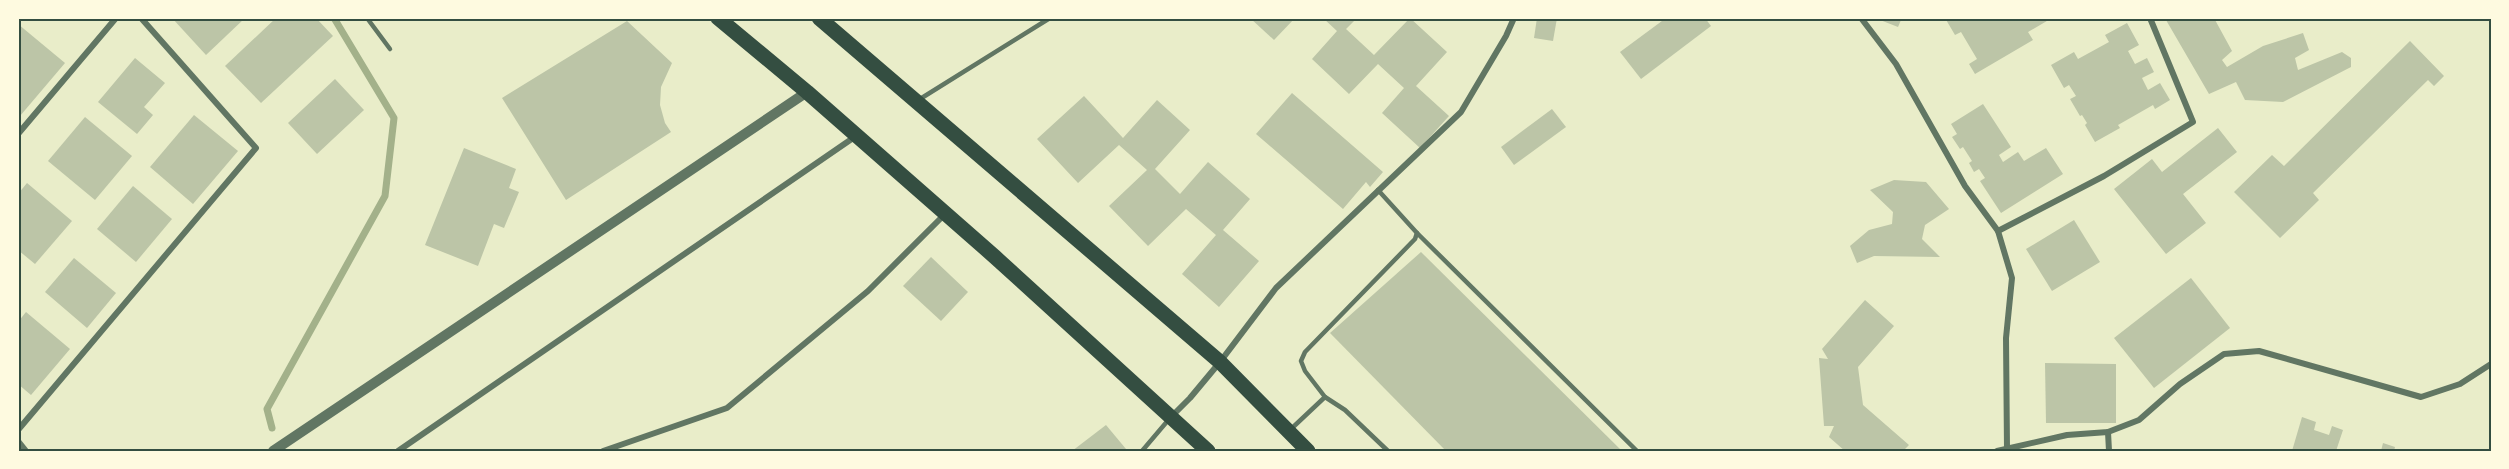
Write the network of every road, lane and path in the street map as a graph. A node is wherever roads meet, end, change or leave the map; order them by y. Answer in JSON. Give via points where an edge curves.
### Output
{"nodes":[{"id":1,"x":116,"y":18,"type":"edge"},
{"id":2,"x":141,"y":18,"type":"edge"},
{"id":3,"x":367,"y":18,"type":"edge"},
{"id":4,"x":718,"y":18,"type":"edge"},
{"id":5,"x":819,"y":18,"type":"edge"},
{"id":6,"x":1050,"y":18,"type":"edge"},
{"id":7,"x":1514,"y":18,"type":"edge"},
{"id":8,"x":2150,"y":18,"type":"edge"},
{"id":9,"x":1864,"y":21,"type":"edge"},
{"id":10,"x":390,"y":49,"type":"dead end"},
{"id":11,"x":807,"y":92,"type":"junction"},
{"id":12,"x":916,"y":101,"type":"junction"},
{"id":13,"x":18,"y":134,"type":"edge"},
{"id":14,"x":856,"y":136,"type":"junction"},
{"id":15,"x":1378,"y":190,"type":"junction"},
{"id":16,"x":945,"y":214,"type":"junction"},
{"id":17,"x":1998,"y":231,"type":"junction"},
{"id":18,"x":1417,"y":233,"type":"junction"},
{"id":19,"x":1220,"y":362,"type":"junction"},
{"id":20,"x":2491,"y":364,"type":"edge"},
{"id":21,"x":1325,"y":397,"type":"junction"},
{"id":22,"x":1172,"y":416,"type":"junction"},
{"id":23,"x":18,"y":430,"type":"edge"},
{"id":24,"x":1288,"y":432,"type":"junction"},
{"id":25,"x":2108,"y":432,"type":"junction"},
{"id":26,"x":18,"y":441,"type":"edge"},
{"id":27,"x":2007,"y":449,"type":"junction"},
{"id":28,"x":26,"y":451,"type":"edge"},
{"id":29,"x":273,"y":451,"type":"edge"},
{"id":30,"x":398,"y":451,"type":"edge"},
{"id":31,"x":603,"y":451,"type":"edge"},
{"id":32,"x":1142,"y":451,"type":"edge"},
{"id":33,"x":1208,"y":451,"type":"edge"},
{"id":34,"x":1308,"y":451,"type":"edge"},
{"id":35,"x":1388,"y":451,"type":"edge"},
{"id":36,"x":1637,"y":451,"type":"edge"},
{"id":37,"x":1997,"y":451,"type":"edge"},
{"id":38,"x":2109,"y":451,"type":"edge"}],
"edges":[{"from":1,"to":13,"type":"street"},
{"from":2,"to":23,"type":"street","via":[[256,148]]},
{"from":3,"to":10,"type":"lane"},
{"from":4,"to":11,"type":"main road"},
{"from":5,"to":12,"type":"main road"},
{"from":6,"to":12,"type":"lane"},
{"from":7,"to":15,"type":"street","via":[[1461,112]]},
{"from":8,"to":17,"type":"street","via":[[2193,122],[2104,176]]},
{"from":9,"to":17,"type":"street","via":[[1896,64],[1965,186]]},
{"from":11,"to":14,"type":"main road"},
{"from":11,"to":29,"type":"street"},
{"from":12,"to":19,"type":"main road"},
{"from":14,"to":16,"type":"main road"},
{"from":14,"to":30,"type":"street"},
{"from":15,"to":18,"type":"lane"},
{"from":15,"to":19,"type":"street","via":[[1276,288]]},
{"from":16,"to":22,"type":"main road"},
{"from":16,"to":31,"type":"street","via":[[868,291],[727,408]]},
{"from":17,"to":27,"type":"street","via":[[2012,278],[2006,338]]},
{"from":18,"to":21,"type":"lane","via":[[1305,352],[1301,361],[1305,371]]},
{"from":18,"to":36,"type":"lane"},
{"from":19,"to":22,"type":"street"},
{"from":19,"to":24,"type":"main road"},
{"from":20,"to":25,"type":"street","via":[[2460,384],[2421,397],[2259,351],[2224,354],[2180,384],[2139,420]]},
{"from":21,"to":24,"type":"lane"},
{"from":21,"to":35,"type":"lane","via":[[1345,410]]},
{"from":22,"to":32,"type":"lane"},
{"from":22,"to":33,"type":"main road"},
{"from":24,"to":34,"type":"main road"},
{"from":25,"to":27,"type":"street","via":[[2067,435]]},
{"from":25,"to":38,"type":"street"},
{"from":26,"to":28,"type":"street"},
{"from":27,"to":37,"type":"street"}]}
